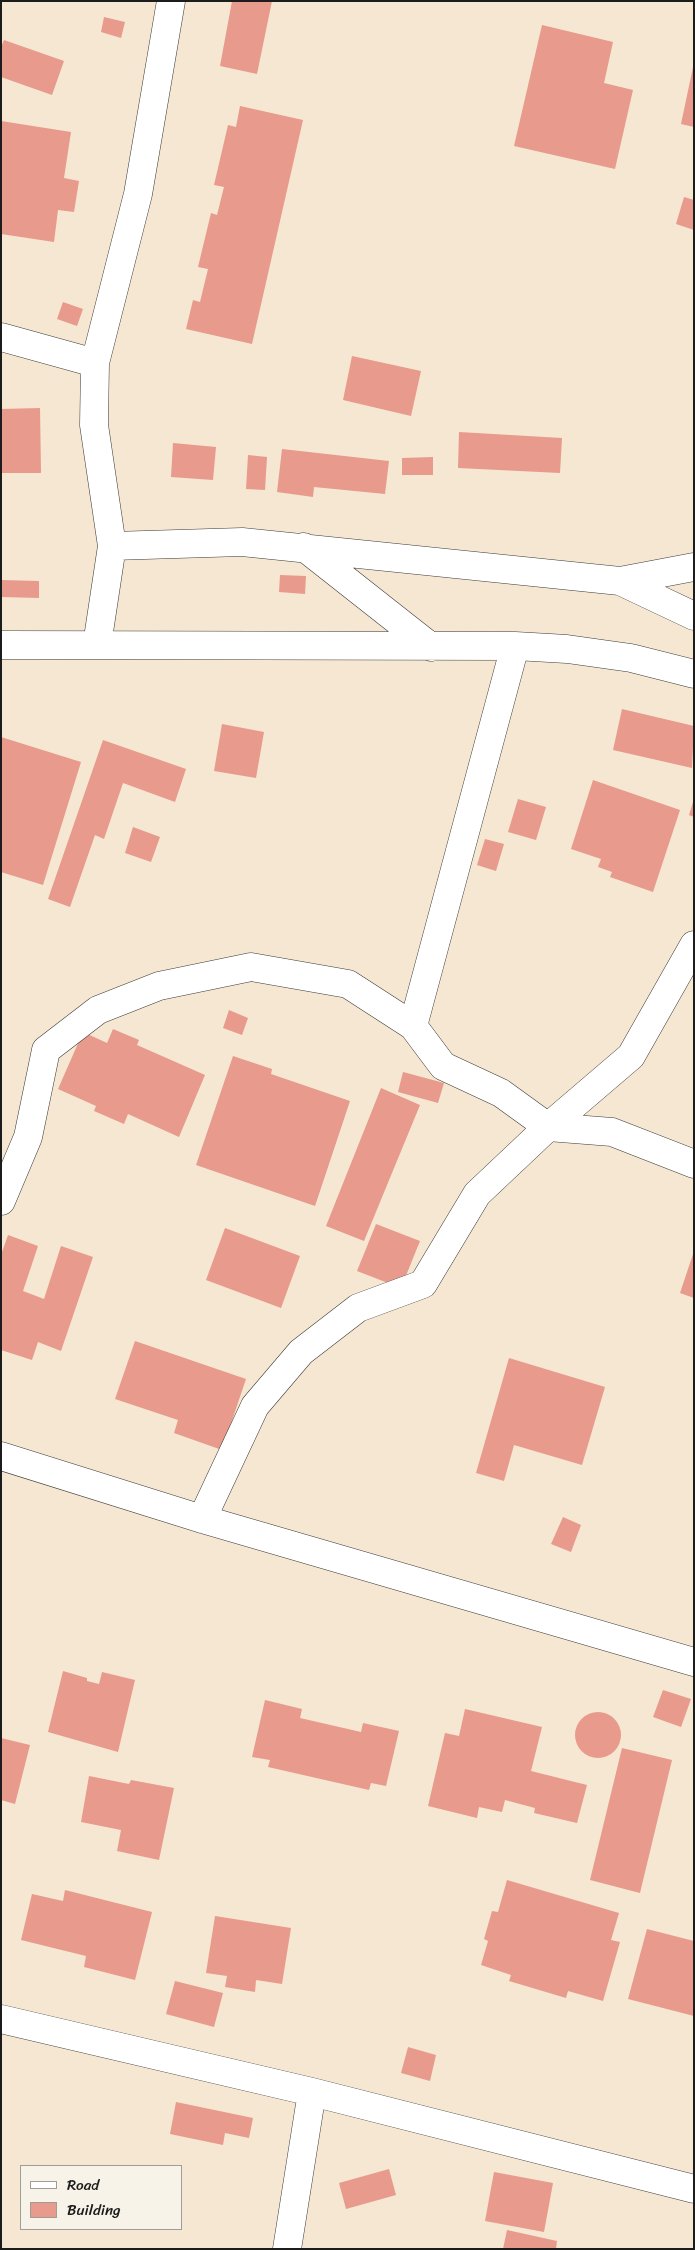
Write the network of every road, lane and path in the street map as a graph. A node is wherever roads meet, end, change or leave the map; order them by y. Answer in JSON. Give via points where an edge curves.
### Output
{"nodes":[{"id":1,"x":171,"y":1,"type":"edge"},
{"id":2,"x":1,"y":337,"type":"edge"},
{"id":3,"x":95,"y":363,"type":"junction"},
{"id":4,"x":112,"y":546,"type":"junction"},
{"id":5,"x":304,"y":547,"type":"junction"},
{"id":6,"x":694,"y":567,"type":"edge"},
{"id":7,"x":620,"y":581,"type":"junction"},
{"id":8,"x":694,"y":616,"type":"edge"},
{"id":9,"x":1,"y":645,"type":"edge"},
{"id":10,"x":97,"y":646,"type":"junction"},
{"id":11,"x":515,"y":646,"type":"junction"},
{"id":12,"x":430,"y":647,"type":"junction"},
{"id":13,"x":694,"y":674,"type":"edge"},
{"id":14,"x":694,"y":945,"type":"edge"},
{"id":15,"x":413,"y":1026,"type":"junction"},
{"id":16,"x":548,"y":1127,"type":"junction"},
{"id":17,"x":694,"y":1164,"type":"edge"},
{"id":18,"x":1,"y":1200,"type":"edge"},
{"id":19,"x":1,"y":1456,"type":"edge"},
{"id":20,"x":202,"y":1519,"type":"junction"},
{"id":21,"x":694,"y":1662,"type":"edge"},
{"id":22,"x":1,"y":2019,"type":"edge"},
{"id":23,"x":312,"y":2092,"type":"junction"},
{"id":24,"x":694,"y":2189,"type":"edge"},
{"id":25,"x":287,"y":2249,"type":"edge"}],
"edges":[{"from":1,"to":3,"type":"street","via":[[138,194]]},
{"from":2,"to":3,"type":"street"},
{"from":3,"to":4,"type":"street","via":[[94,425]]},
{"from":4,"to":5,"type":"street","via":[[242,542]]},
{"from":4,"to":10,"type":"street"},
{"from":5,"to":7,"type":"street"},
{"from":5,"to":12,"type":"street"},
{"from":6,"to":7,"type":"street"},
{"from":7,"to":8,"type":"street"},
{"from":9,"to":10,"type":"street"},
{"from":10,"to":12,"type":"street"},
{"from":11,"to":12,"type":"street"},
{"from":11,"to":13,"type":"street","via":[[631,658]]},
{"from":11,"to":15,"type":"street"},
{"from":14,"to":16,"type":"street","via":[[631,1056]]},
{"from":15,"to":16,"type":"street","via":[[443,1066],[501,1092]]},
{"from":15,"to":18,"type":"street","via":[[348,984],[251,967],[159,986],[98,1010],[46,1050],[28,1137]]},
{"from":16,"to":17,"type":"street","via":[[612,1132]]},
{"from":16,"to":20,"type":"street","via":[[476,1194],[422,1284],[358,1308],[301,1352],[255,1406]]},
{"from":19,"to":20,"type":"street"},
{"from":20,"to":21,"type":"street"},
{"from":22,"to":23,"type":"street"},
{"from":23,"to":24,"type":"street"},
{"from":23,"to":25,"type":"street"}]}
